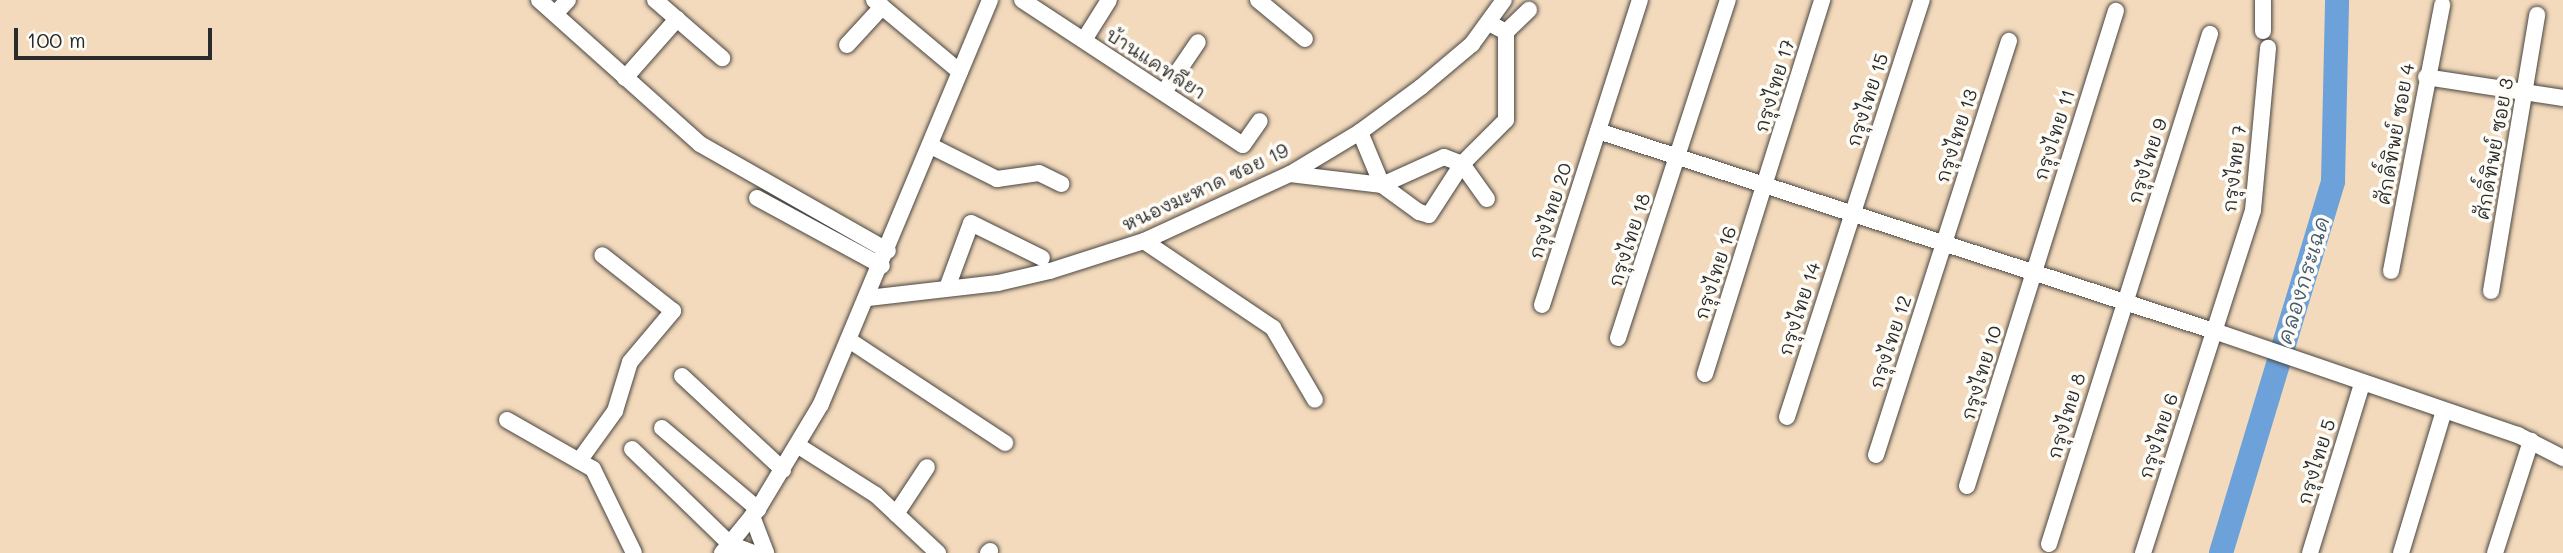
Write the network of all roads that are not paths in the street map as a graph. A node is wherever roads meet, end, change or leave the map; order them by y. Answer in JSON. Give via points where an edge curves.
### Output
{"nodes":[{"id":1,"x":538,"y":0,"type":"edge"},
{"id":2,"x":568,"y":0,"type":"edge"},
{"id":3,"x":655,"y":0,"type":"edge"},
{"id":4,"x":990,"y":0,"type":"edge"},
{"id":5,"x":1022,"y":0,"type":"edge"},
{"id":6,"x":1109,"y":0,"type":"edge"},
{"id":7,"x":1258,"y":0,"type":"edge"},
{"id":8,"x":1504,"y":0,"type":"edge"},
{"id":9,"x":1640,"y":0,"type":"edge"},
{"id":10,"x":1728,"y":0,"type":"edge"},
{"id":11,"x":1822,"y":0,"type":"edge"},
{"id":12,"x":1922,"y":0,"type":"edge"},
{"id":13,"x":2263,"y":0,"type":"edge"},
{"id":14,"x":878,"y":3,"type":"edge"},
{"id":15,"x":2442,"y":5,"type":"dead end"},
{"id":16,"x":1529,"y":10,"type":"dead end"},
{"id":17,"x":2116,"y":11,"type":"dead end"},
{"id":18,"x":555,"y":14,"type":"junction"},
{"id":19,"x":2537,"y":15,"type":"dead end"},
{"id":20,"x":677,"y":19,"type":"junction"},
{"id":21,"x":1489,"y":23,"type":"junction"},
{"id":22,"x":2263,"y":31,"type":"dead end"},
{"id":23,"x":1506,"y":33,"type":"junction"},
{"id":24,"x":2210,"y":34,"type":"dead end"},
{"id":25,"x":1306,"y":39,"type":"dead end"},
{"id":26,"x":1084,"y":40,"type":"junction"},
{"id":27,"x":2009,"y":41,"type":"dead end"},
{"id":28,"x":1198,"y":42,"type":"dead end"},
{"id":29,"x":847,"y":45,"type":"dead end"},
{"id":30,"x":2268,"y":48,"type":"dead end"},
{"id":31,"x":722,"y":58,"type":"dead end"},
{"id":32,"x":960,"y":72,"type":"junction"},
{"id":33,"x":2427,"y":77,"type":"junction"},
{"id":34,"x":625,"y":78,"type":"junction"},
{"id":35,"x":1164,"y":92,"type":"junction"},
{"id":36,"x":2525,"y":93,"type":"junction"},
{"id":37,"x":2563,"y":98,"type":"edge"},
{"id":38,"x":1260,"y":121,"type":"dead end"},
{"id":39,"x":1598,"y":131,"type":"junction"},
{"id":40,"x":1360,"y":132,"type":"junction"},
{"id":41,"x":930,"y":146,"type":"junction"},
{"id":42,"x":1678,"y":155,"type":"junction"},
{"id":43,"x":1462,"y":164,"type":"junction"},
{"id":44,"x":1290,"y":174,"type":"junction"},
{"id":45,"x":1062,"y":184,"type":"dead end"},
{"id":46,"x":1382,"y":185,"type":"junction"},
{"id":47,"x":1765,"y":185,"type":"junction"},
{"id":48,"x":757,"y":198,"type":"dead end"},
{"id":49,"x":1487,"y":199,"type":"dead end"},
{"id":50,"x":1852,"y":213,"type":"junction"},
{"id":51,"x":1144,"y":241,"type":"junction"},
{"id":52,"x":1944,"y":243,"type":"junction"},
{"id":53,"x":602,"y":255,"type":"dead end"},
{"id":54,"x":885,"y":258,"type":"junction"},
{"id":55,"x":1042,"y":258,"type":"dead end"},
{"id":56,"x":2033,"y":271,"type":"junction"},
{"id":57,"x":2391,"y":271,"type":"dead end"},
{"id":58,"x":947,"y":288,"type":"junction"},
{"id":59,"x":2491,"y":291,"type":"dead end"},
{"id":60,"x":868,"y":298,"type":"junction"},
{"id":61,"x":2123,"y":300,"type":"junction"},
{"id":62,"x":1542,"y":305,"type":"dead end"},
{"id":63,"x":2214,"y":331,"type":"junction"},
{"id":64,"x":1618,"y":338,"type":"dead end"},
{"id":65,"x":849,"y":340,"type":"junction"},
{"id":66,"x":1705,"y":374,"type":"dead end"},
{"id":67,"x":682,"y":376,"type":"dead end"},
{"id":68,"x":2361,"y":384,"type":"junction"},
{"id":69,"x":1315,"y":400,"type":"dead end"},
{"id":70,"x":2444,"y":411,"type":"junction"},
{"id":71,"x":1787,"y":417,"type":"dead end"},
{"id":72,"x":507,"y":420,"type":"dead end"},
{"id":73,"x":662,"y":428,"type":"dead end"},
{"id":74,"x":2531,"y":441,"type":"junction"},
{"id":75,"x":1005,"y":443,"type":"dead end"},
{"id":76,"x":797,"y":445,"type":"junction"},
{"id":77,"x":632,"y":449,"type":"dead end"},
{"id":78,"x":1876,"y":454,"type":"dead end"},
{"id":79,"x":2563,"y":458,"type":"edge"},
{"id":80,"x":579,"y":461,"type":"junction"},
{"id":81,"x":927,"y":467,"type":"dead end"},
{"id":82,"x":783,"y":470,"type":"junction"},
{"id":83,"x":1967,"y":486,"type":"dead end"},
{"id":84,"x":755,"y":513,"type":"junction"},
{"id":85,"x":896,"y":514,"type":"junction"},
{"id":86,"x":2049,"y":544,"type":"dead end"},
{"id":87,"x":726,"y":548,"type":"edge"},
{"id":88,"x":634,"y":553,"type":"edge"},
{"id":89,"x":753,"y":553,"type":"edge"},
{"id":90,"x":766,"y":553,"type":"edge"},
{"id":91,"x":938,"y":553,"type":"edge"},
{"id":92,"x":2143,"y":553,"type":"edge"},
{"id":93,"x":2310,"y":553,"type":"edge"},
{"id":94,"x":2401,"y":553,"type":"edge"},
{"id":95,"x":2495,"y":553,"type":"edge"}],
"edges":[{"from":1,"to":18,"type":"street"},
{"from":2,"to":18,"type":"street"},
{"from":3,"to":20,"type":"street"},
{"from":4,"to":32,"type":"street"},
{"from":5,"to":26,"type":"street","name":"บ้านแคทลียา"},
{"from":6,"to":26,"type":"street"},
{"from":7,"to":25,"type":"street"},
{"from":8,"to":21,"type":"street","name":"หนองมะหาด ซอย 19"},
{"from":9,"to":39,"type":"street","name":"กรุงไทย 20"},
{"from":10,"to":42,"type":"street","name":"กรุงไทย 18"},
{"from":11,"to":47,"type":"street","name":"กรุงไทย 17"},
{"from":12,"to":50,"type":"street","name":"กรุงไทย 15"},
{"from":13,"to":22,"type":"street"},
{"from":14,"to":29,"type":"street"},
{"from":14,"to":32,"type":"street"},
{"from":15,"to":33,"type":"street","name":"ศักดิ์ทิพย์ ซอย 4"},
{"from":16,"to":23,"type":"street"},
{"from":17,"to":56,"type":"street","name":"กรุงไทย 11"},
{"from":18,"to":34,"type":"street"},
{"from":19,"to":36,"type":"street","name":"ศักดิ์ทิพย์ ซอย 3"},
{"from":20,"to":31,"type":"street"},
{"from":20,"to":34,"type":"street"},
{"from":21,"to":23,"type":"street"},
{"from":21,"to":40,"type":"street","name":"หนองมะหาด ซอย 19","via":[[1462,53]]},
{"from":23,"to":43,"type":"street","via":[[1506,120]]},
{"from":24,"to":61,"type":"street","name":"กรุงไทย 9"},
{"from":26,"to":35,"type":"street","name":"บ้านแคทลียา"},
{"from":27,"to":52,"type":"street","name":"กรุงไทย 13"},
{"from":28,"to":35,"type":"street"},
{"from":30,"to":63,"type":"street","name":"กรุงไทย 7","via":[[2253,210]]},
{"from":32,"to":41,"type":"street"},
{"from":33,"to":36,"type":"street"},
{"from":33,"to":57,"type":"street","name":"ศักดิ์ทิพย์ ซอย 4"},
{"from":34,"to":54,"type":"street","via":[[711,152]]},
{"from":35,"to":38,"type":"street","name":"บ้านแคทลียา","via":[[1243,145]]},
{"from":36,"to":37,"type":"street"},
{"from":36,"to":59,"type":"street","name":"ศักดิ์ทิพย์ ซอย 3"},
{"from":39,"to":42,"type":"street"},
{"from":39,"to":62,"type":"street","name":"กรุงไทย 20"},
{"from":40,"to":44,"type":"street","name":"หนองมะหาด ซอย 19"},
{"from":40,"to":46,"type":"street"},
{"from":41,"to":45,"type":"street","via":[[997,179],[1038,173]]},
{"from":41,"to":54,"type":"street"},
{"from":42,"to":47,"type":"street"},
{"from":42,"to":64,"type":"street","name":"กรุงไทย 18"},
{"from":43,"to":46,"type":"street","via":[[1444,157]]},
{"from":43,"to":46,"type":"street","via":[[1429,215]]},
{"from":43,"to":49,"type":"street"},
{"from":44,"to":46,"type":"street"},
{"from":44,"to":51,"type":"street","name":"หนองมะหาด ซอย 19"},
{"from":47,"to":50,"type":"street"},
{"from":47,"to":66,"type":"street","name":"กรุงไทย 16"},
{"from":48,"to":54,"type":"street"},
{"from":50,"to":52,"type":"street"},
{"from":50,"to":71,"type":"street","name":"กรุงไทย 14"},
{"from":51,"to":58,"type":"street","name":"หนองมะหาด ซอย 19","via":[[1049,271]]},
{"from":51,"to":69,"type":"street","via":[[1273,328]]},
{"from":52,"to":56,"type":"street"},
{"from":52,"to":78,"type":"street","name":"กรุงไทย 12"},
{"from":53,"to":80,"type":"street","via":[[673,311],[630,362],[615,411]]},
{"from":54,"to":60,"type":"street"},
{"from":55,"to":58,"type":"street","via":[[971,223]]},
{"from":56,"to":61,"type":"street"},
{"from":56,"to":83,"type":"street","name":"กรุงไทย 10"},
{"from":58,"to":60,"type":"street","name":"หนองมะหาด ซอย 19"},
{"from":60,"to":65,"type":"street"},
{"from":61,"to":63,"type":"street"},
{"from":61,"to":86,"type":"street","name":"กรุงไทย 8"},
{"from":63,"to":68,"type":"street"},
{"from":63,"to":92,"type":"street","name":"กรุงไทย 6"},
{"from":65,"to":75,"type":"street"},
{"from":65,"to":76,"type":"street"},
{"from":67,"to":82,"type":"street"},
{"from":68,"to":70,"type":"street"},
{"from":68,"to":93,"type":"street","name":"กรุงไทย 5"},
{"from":70,"to":74,"type":"street"},
{"from":70,"to":94,"type":"street"},
{"from":72,"to":80,"type":"street"},
{"from":73,"to":84,"type":"street"},
{"from":74,"to":79,"type":"street"},
{"from":74,"to":95,"type":"street"},
{"from":76,"to":82,"type":"street"},
{"from":76,"to":85,"type":"street","via":[[876,495]]},
{"from":77,"to":87,"type":"street"},
{"from":80,"to":88,"type":"street","via":[[593,469]]},
{"from":81,"to":85,"type":"street"},
{"from":82,"to":84,"type":"street"},
{"from":84,"to":87,"type":"street"},
{"from":84,"to":90,"type":"street"},
{"from":85,"to":91,"type":"street"},
{"from":87,"to":89,"type":"street"}]}
